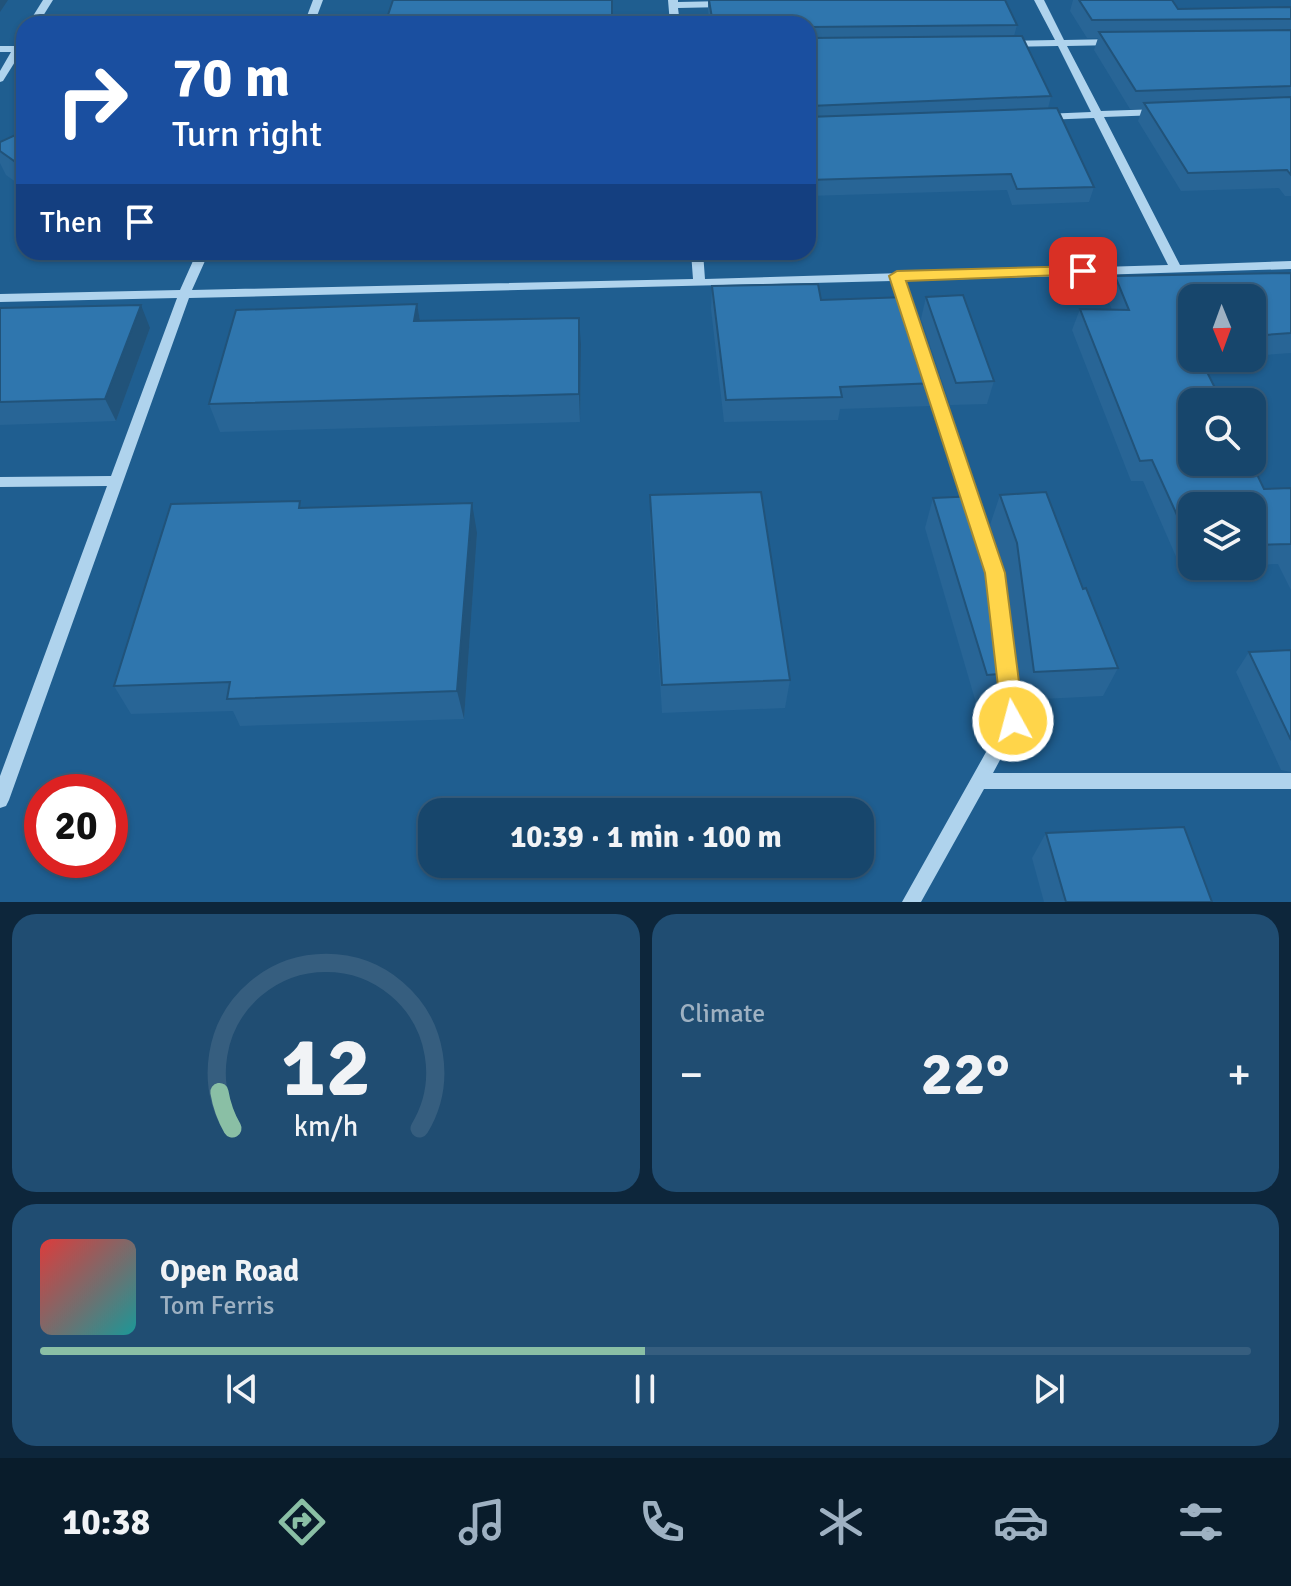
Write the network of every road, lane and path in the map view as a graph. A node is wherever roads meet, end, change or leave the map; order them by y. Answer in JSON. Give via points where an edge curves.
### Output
{"nodes":[{"id":1,"x":1039,"y":0,"type":"edge"},
{"id":2,"x":673,"y":3,"type":"edge"},
{"id":3,"x":734,"y":3,"type":"edge"},
{"id":4,"x":1122,"y":42,"type":"edge"},
{"id":5,"x":1061,"y":43,"type":"junction"},
{"id":6,"x":998,"y":44,"type":"edge"},
{"id":7,"x":16,"y":53,"type":"edge"},
{"id":8,"x":10,"y":64,"type":"junction"},
{"id":9,"x":16,"y":64,"type":"edge"},
{"id":10,"x":0,"y":79,"type":"edge"},
{"id":11,"x":1172,"y":112,"type":"edge"},
{"id":12,"x":1097,"y":114,"type":"junction"},
{"id":13,"x":1036,"y":117,"type":"edge"},
{"id":14,"x":199,"y":260,"type":"edge"},
{"id":15,"x":698,"y":260,"type":"edge"},
{"id":16,"x":1291,"y":265,"type":"edge"},
{"id":17,"x":1176,"y":268,"type":"junction"},
{"id":18,"x":897,"y":276,"type":"junction"},
{"id":19,"x":699,"y":283,"type":"junction"},
{"id":20,"x":185,"y":293,"type":"junction"},
{"id":21,"x":0,"y":298,"type":"edge"},
{"id":22,"x":115,"y":481,"type":"junction"},
{"id":23,"x":0,"y":482,"type":"edge"},
{"id":24,"x":981,"y":528,"type":"edge"},
{"id":25,"x":1004,"y":647,"type":"edge"},
{"id":26,"x":979,"y":781,"type":"junction"},
{"id":27,"x":1291,"y":781,"type":"edge"},
{"id":28,"x":0,"y":800,"type":"edge"},
{"id":29,"x":911,"y":902,"type":"edge"}],
"edges":[{"from":1,"to":5,"type":"street"},
{"from":2,"to":3,"type":"street"},
{"from":4,"to":5,"type":"street"},
{"from":5,"to":6,"type":"street"},
{"from":5,"to":12,"type":"street"},
{"from":7,"to":8,"type":"street"},
{"from":8,"to":9,"type":"street"},
{"from":8,"to":10,"type":"street"},
{"from":11,"to":12,"type":"street"},
{"from":12,"to":13,"type":"street"},
{"from":12,"to":17,"type":"street"},
{"from":14,"to":20,"type":"street"},
{"from":15,"to":19,"type":"street"},
{"from":16,"to":17,"type":"street"},
{"from":17,"to":18,"type":"street"},
{"from":18,"to":19,"type":"street"},
{"from":18,"to":24,"type":"street"},
{"from":19,"to":20,"type":"street"},
{"from":20,"to":21,"type":"street"},
{"from":20,"to":22,"type":"street"},
{"from":22,"to":23,"type":"street"},
{"from":22,"to":28,"type":"street"},
{"from":25,"to":26,"type":"street","via":[[1013,721]]},
{"from":26,"to":27,"type":"street"},
{"from":26,"to":29,"type":"street"}]}
